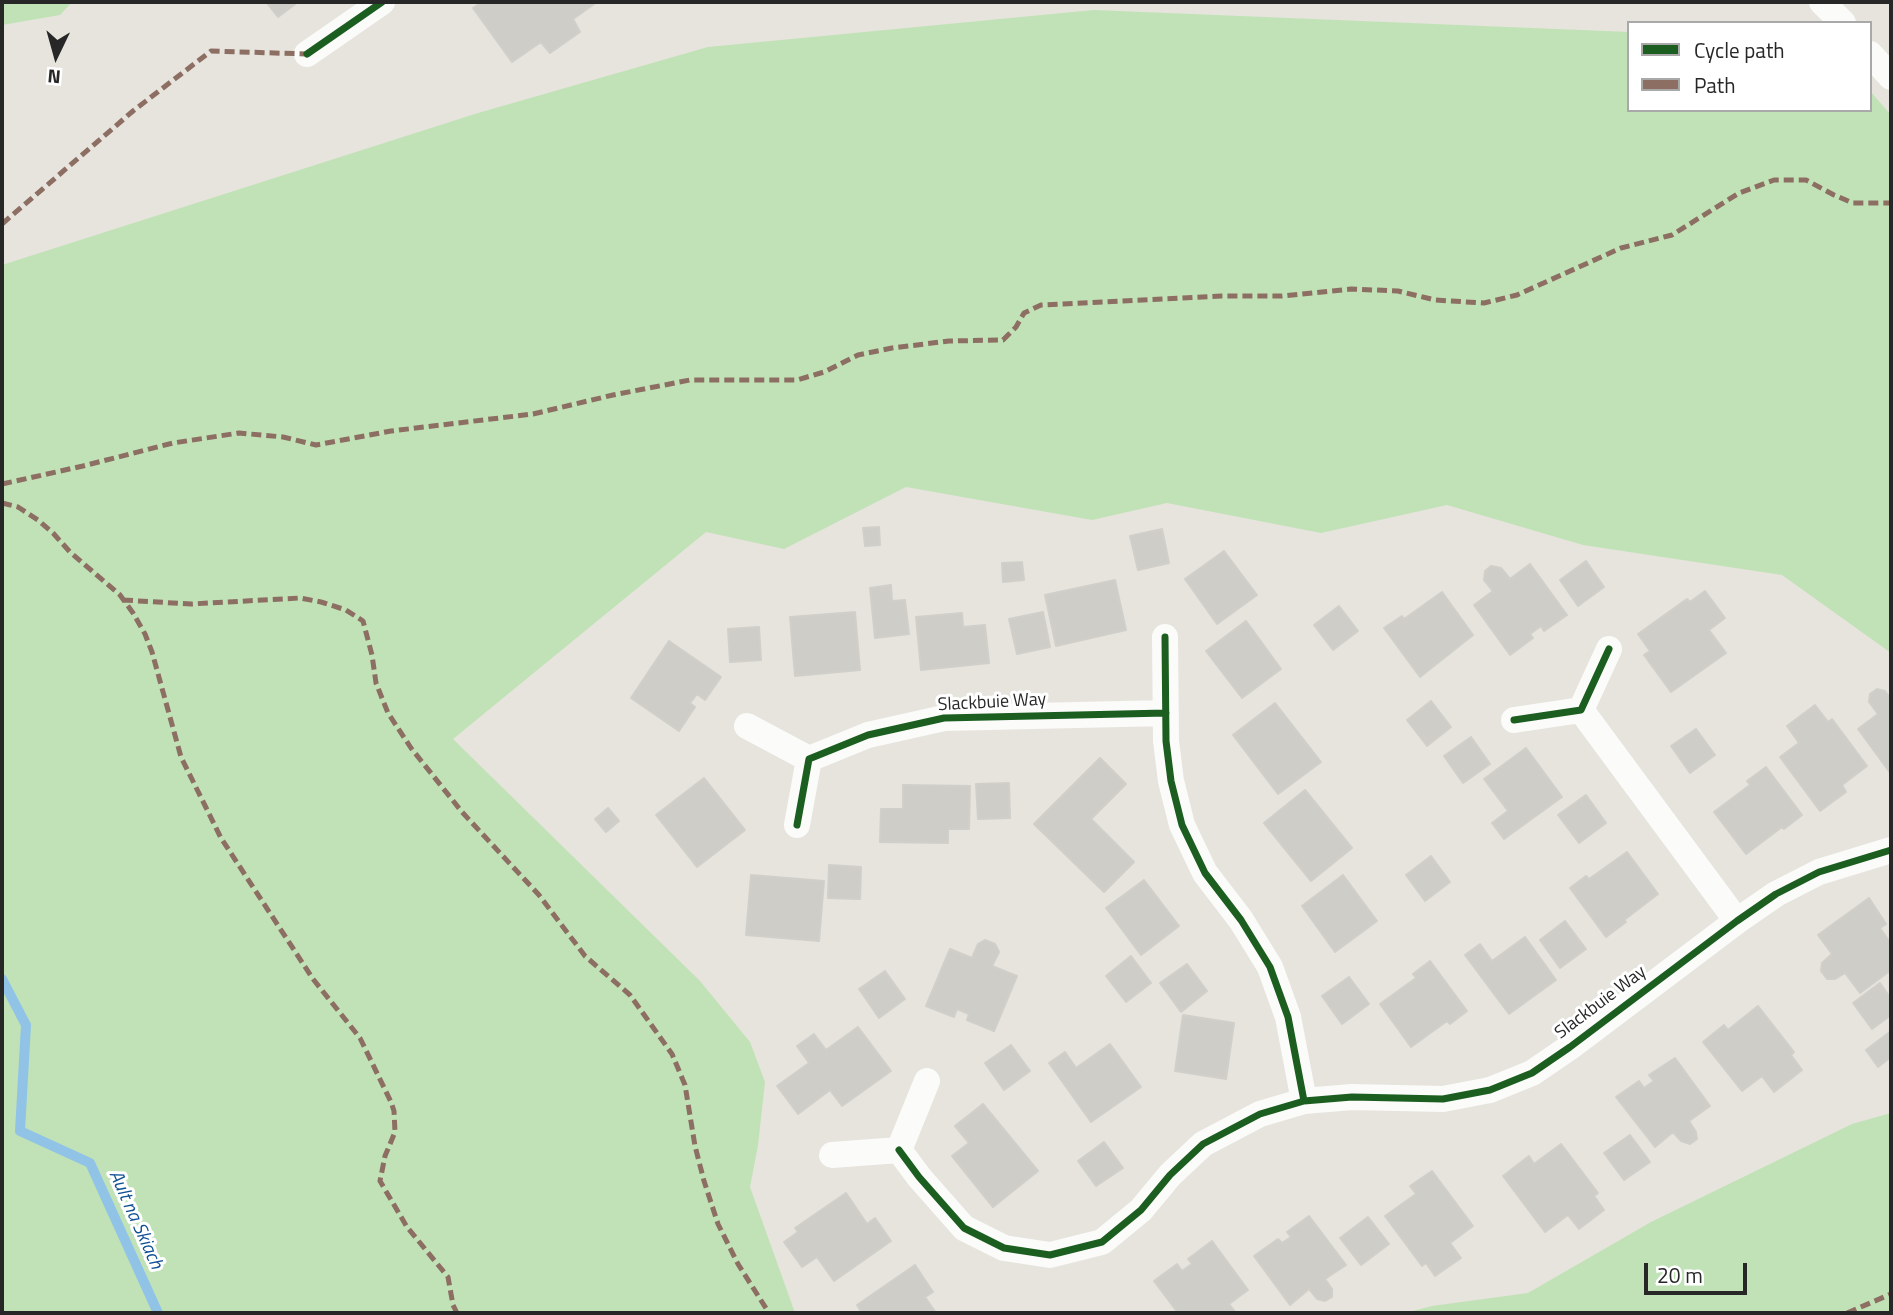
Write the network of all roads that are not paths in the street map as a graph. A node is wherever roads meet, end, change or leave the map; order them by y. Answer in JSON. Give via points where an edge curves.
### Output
{"nodes":[{"id":1,"x":382,"y":2,"type":"edge"},
{"id":2,"x":1822,"y":2,"type":"edge"},
{"id":3,"x":1841,"y":21,"type":"edge"},
{"id":4,"x":307,"y":54,"type":"dead end"},
{"id":5,"x":1872,"y":56,"type":"edge"},
{"id":6,"x":1891,"y":77,"type":"edge"},
{"id":7,"x":1165,"y":637,"type":"dead end"},
{"id":8,"x":1609,"y":649,"type":"dead end"},
{"id":9,"x":1581,"y":710,"type":"junction"},
{"id":10,"x":1166,"y":713,"type":"junction"},
{"id":11,"x":1514,"y":720,"type":"dead end"},
{"id":12,"x":747,"y":726,"type":"dead end"},
{"id":13,"x":809,"y":759,"type":"junction"},
{"id":14,"x":797,"y":825,"type":"dead end"},
{"id":15,"x":1891,"y":850,"type":"edge"},
{"id":16,"x":1737,"y":921,"type":"junction"},
{"id":17,"x":927,"y":1081,"type":"dead end"},
{"id":18,"x":1304,"y":1101,"type":"junction"},
{"id":19,"x":899,"y":1150,"type":"junction"},
{"id":20,"x":832,"y":1155,"type":"dead end"}],
"edges":[{"from":1,"to":4,"type":"street"},
{"from":2,"to":3,"type":"street"},
{"from":5,"to":6,"type":"street"},
{"from":7,"to":10,"type":"street"},
{"from":8,"to":9,"type":"street"},
{"from":9,"to":11,"type":"street"},
{"from":9,"to":16,"type":"street"},
{"from":10,"to":13,"type":"street","name":"Slackbuie Way","via":[[944,718],[868,735]]},
{"from":10,"to":18,"type":"street","via":[[1169,767],[1182,825],[1205,873],[1270,967],[1288,1017]]},
{"from":12,"to":13,"type":"street"},
{"from":13,"to":14,"type":"street"},
{"from":15,"to":16,"type":"street","name":"Slackbuie Way","via":[[1819,872]]},
{"from":16,"to":18,"type":"street","name":"Slackbuie Way","via":[[1532,1073],[1490,1090],[1443,1099]]},
{"from":17,"to":19,"type":"street"},
{"from":18,"to":19,"type":"street","name":"Slackbuie Way","via":[[1259,1114],[1203,1144],[1141,1210],[1102,1242],[1050,1255],[1004,1248],[964,1228]]},
{"from":19,"to":20,"type":"street"}]}
